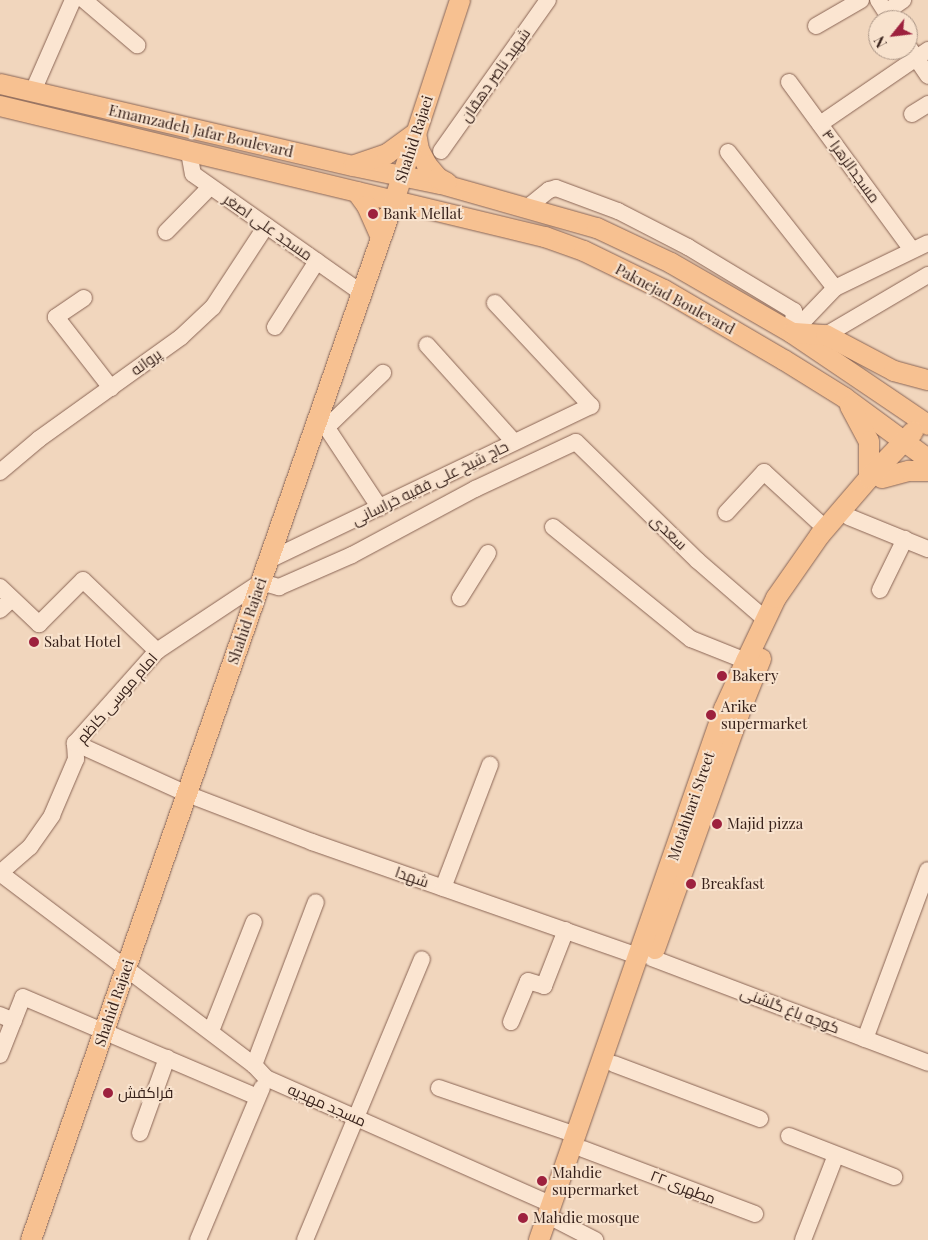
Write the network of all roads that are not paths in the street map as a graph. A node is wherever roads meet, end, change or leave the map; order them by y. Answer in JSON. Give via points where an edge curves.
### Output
{"nodes":[{"id":1,"x":73,"y":0,"type":"edge"},
{"id":2,"x":84,"y":0,"type":"edge"},
{"id":3,"x":460,"y":0,"type":"edge"},
{"id":4,"x":548,"y":0,"type":"edge"},
{"id":5,"x":861,"y":0,"type":"edge"},
{"id":6,"x":903,"y":0,"type":"edge"},
{"id":7,"x":885,"y":10,"type":"edge"},
{"id":8,"x":816,"y":26,"type":"dead end"},
{"id":9,"x":137,"y":45,"type":"dead end"},
{"id":10,"x":918,"y":53,"type":"edge"},
{"id":11,"x":905,"y":60,"type":"edge"},
{"id":12,"x":928,"y":76,"type":"edge"},
{"id":13,"x":789,"y":82,"type":"dead end"},
{"id":14,"x":0,"y":84,"type":"edge"},
{"id":15,"x":33,"y":91,"type":"junction"},
{"id":16,"x":928,"y":104,"type":"edge"},
{"id":17,"x":0,"y":106,"type":"edge"},
{"id":18,"x":912,"y":114,"type":"dead end"},
{"id":19,"x":820,"y":124,"type":"junction"},
{"id":20,"x":416,"y":133,"type":"junction"},
{"id":21,"x":441,"y":151,"type":"dead end"},
{"id":22,"x":189,"y":152,"type":"junction"},
{"id":23,"x":728,"y":152,"type":"dead end"},
{"id":24,"x":344,"y":164,"type":"junction"},
{"id":25,"x":402,"y":174,"type":"junction"},
{"id":26,"x":329,"y":186,"type":"junction"},
{"id":27,"x":210,"y":187,"type":"junction"},
{"id":28,"x":452,"y":187,"type":"junction"},
{"id":29,"x":357,"y":192,"type":"junction"},
{"id":30,"x":394,"y":201,"type":"junction"},
{"id":31,"x":422,"y":208,"type":"junction"},
{"id":32,"x":266,"y":226,"type":"junction"},
{"id":33,"x":166,"y":232,"type":"dead end"},
{"id":34,"x":381,"y":237,"type":"junction"},
{"id":35,"x":928,"y":243,"type":"edge"},
{"id":36,"x":912,"y":250,"type":"junction"},
{"id":37,"x":317,"y":261,"type":"junction"},
{"id":38,"x":928,"y":275,"type":"edge"},
{"id":39,"x":835,"y":288,"type":"junction"},
{"id":40,"x":362,"y":293,"type":"junction"},
{"id":41,"x":84,"y":298,"type":"dead end"},
{"id":42,"x":495,"y":303,"type":"dead end"},
{"id":43,"x":275,"y":327,"type":"dead end"},
{"id":44,"x":792,"y":333,"type":"junction"},
{"id":45,"x":826,"y":335,"type":"junction"},
{"id":46,"x":427,"y":345,"type":"dead end"},
{"id":47,"x":383,"y":373,"type":"dead end"},
{"id":48,"x":928,"y":380,"type":"edge"},
{"id":49,"x":111,"y":388,"type":"junction"},
{"id":50,"x":845,"y":398,"type":"junction"},
{"id":51,"x":323,"y":422,"type":"junction"},
{"id":52,"x":922,"y":435,"type":"edge"},
{"id":53,"x":514,"y":442,"type":"junction"},
{"id":54,"x":576,"y":442,"type":"joint"},
{"id":55,"x":928,"y":471,"type":"edge"},
{"id":56,"x":0,"y":472,"type":"edge"},
{"id":57,"x":876,"y":478,"type":"junction"},
{"id":58,"x":380,"y":508,"type":"junction"},
{"id":59,"x":726,"y":513,"type":"dead end"},
{"id":60,"x":849,"y":517,"type":"junction"},
{"id":61,"x":553,"y":527,"type":"dead end"},
{"id":62,"x":825,"y":528,"type":"junction"},
{"id":63,"x":905,"y":539,"type":"junction"},
{"id":64,"x":928,"y":549,"type":"edge"},
{"id":65,"x":488,"y":553,"type":"dead end"},
{"id":66,"x":269,"y":560,"type":"junction"},
{"id":67,"x":261,"y":582,"type":"junction"},
{"id":68,"x":880,"y":590,"type":"dead end"},
{"id":69,"x":4,"y":598,"type":"edge"},
{"id":70,"x":460,"y":598,"type":"dead end"},
{"id":71,"x":766,"y":620,"type":"junction"},
{"id":72,"x":157,"y":650,"type":"junction"},
{"id":73,"x":746,"y":661,"type":"junction"},
{"id":74,"x":75,"y":743,"type":"junction"},
{"id":75,"x":490,"y":765,"type":"dead end"},
{"id":76,"x":187,"y":794,"type":"junction"},
{"id":77,"x":928,"y":870,"type":"edge"},
{"id":78,"x":0,"y":873,"type":"edge"},
{"id":79,"x":443,"y":888,"type":"junction"},
{"id":80,"x":316,"y":902,"type":"dead end"},
{"id":81,"x":254,"y":922,"type":"dead end"},
{"id":82,"x":566,"y":930,"type":"junction"},
{"id":83,"x":645,"y":957,"type":"junction"},
{"id":84,"x":422,"y":958,"type":"dead end"},
{"id":85,"x":127,"y":967,"type":"junction"},
{"id":86,"x":7,"y":1018,"type":"edge"},
{"id":87,"x":511,"y":1022,"type":"dead end"},
{"id":88,"x":104,"y":1031,"type":"junction"},
{"id":89,"x":210,"y":1032,"type":"junction"},
{"id":90,"x":865,"y":1039,"type":"junction"},
{"id":91,"x":0,"y":1055,"type":"edge"},
{"id":92,"x":167,"y":1058,"type":"junction"},
{"id":93,"x":928,"y":1062,"type":"edge"},
{"id":94,"x":614,"y":1064,"type":"junction"},
{"id":95,"x":254,"y":1065,"type":"junction"},
{"id":96,"x":266,"y":1078,"type":"junction"},
{"id":97,"x":439,"y":1088,"type":"dead end"},
{"id":98,"x":258,"y":1097,"type":"junction"},
{"id":99,"x":356,"y":1117,"type":"junction"},
{"id":100,"x":760,"y":1119,"type":"dead end"},
{"id":101,"x":140,"y":1133,"type":"dead end"},
{"id":102,"x":790,"y":1136,"type":"dead end"},
{"id":103,"x":580,"y":1142,"type":"junction"},
{"id":104,"x":836,"y":1155,"type":"junction"},
{"id":105,"x":894,"y":1177,"type":"dead end"},
{"id":106,"x":756,"y":1214,"type":"dead end"},
{"id":107,"x":554,"y":1222,"type":"edge"},
{"id":108,"x":31,"y":1240,"type":"edge"},
{"id":109,"x":198,"y":1240,"type":"edge"},
{"id":110,"x":305,"y":1240,"type":"edge"},
{"id":111,"x":539,"y":1240,"type":"edge"},
{"id":112,"x":595,"y":1240,"type":"edge"},
{"id":113,"x":803,"y":1240,"type":"edge"}],
"edges":[{"from":1,"to":15,"type":"street"},
{"from":2,"to":9,"type":"street"},
{"from":3,"to":20,"type":"main road","name":"Shahid Rajaei"},
{"from":4,"to":21,"type":"street","name":"شهید ناصر دهقان"},
{"from":5,"to":8,"type":"street"},
{"from":6,"to":7,"type":"street"},
{"from":10,"to":12,"type":"street"},
{"from":11,"to":19,"type":"street"},
{"from":13,"to":19,"type":"street","name":"مسجدالزهرا ۴"},
{"from":14,"to":15,"type":"main road","name":"Emamzadeh Jafar Boulevard"},
{"from":15,"to":24,"type":"main road","name":"Emamzadeh Jafar Boulevard"},
{"from":16,"to":18,"type":"street"},
{"from":17,"to":22,"type":"main road","name":"Emamzadeh Jafar Boulevard"},
{"from":19,"to":36,"type":"street","name":"مسجدالزهرا ۴"},
{"from":20,"to":24,"type":"main road","via":[[387,154]]},
{"from":20,"to":25,"type":"main road","name":"Shahid Rajaei"},
{"from":20,"to":28,"type":"main road","via":[[419,150],[427,165]]},
{"from":22,"to":26,"type":"main road","name":"Emamzadeh Jafar Boulevard"},
{"from":22,"to":27,"type":"street","name":"مسجد علی اصغر","via":[[193,174]]},
{"from":23,"to":39,"type":"street"},
{"from":24,"to":25,"type":"main road","name":"Emamzadeh Jafar Boulevard"},
{"from":24,"to":26,"type":"main road","via":[[339,184]]},
{"from":25,"to":28,"type":"main road","name":"Paknejad Boulevard"},
{"from":25,"to":30,"type":"main road","name":"Shahid Rajaei"},
{"from":26,"to":29,"type":"main road","name":"Emamzadeh Jafar Boulevard"},
{"from":27,"to":32,"type":"street","name":"مسجد علی اصغر"},
{"from":27,"to":33,"type":"street"},
{"from":28,"to":44,"type":"main road","name":"Paknejad Boulevard","via":[[597,228],[671,263]]},
{"from":29,"to":30,"type":"main road","name":"Emamzadeh Jafar Boulevard"},
{"from":29,"to":34,"type":"main road"},
{"from":30,"to":31,"type":"main road","name":"Paknejad Boulevard"},
{"from":30,"to":34,"type":"main road","name":"Shahid Rajaei"},
{"from":31,"to":34,"type":"main road","via":[[406,213]]},
{"from":31,"to":50,"type":"main road","name":"Paknejad Boulevard","via":[[545,237],[584,251],[664,290]]},
{"from":32,"to":37,"type":"street","name":"مسجد علی اصغر"},
{"from":32,"to":49,"type":"street","name":"پروانه","via":[[213,307],[181,337]]},
{"from":34,"to":40,"type":"main road","name":"Shahid Rajaei"},
{"from":35,"to":36,"type":"street"},
{"from":36,"to":39,"type":"street"},
{"from":37,"to":40,"type":"street","name":"مسجد علی اصغر"},
{"from":37,"to":43,"type":"street"},
{"from":38,"to":45,"type":"street"},
{"from":39,"to":44,"type":"street"},
{"from":40,"to":51,"type":"main road","name":"Shahid Rajaei"},
{"from":41,"to":49,"type":"street","via":[[56,317]]},
{"from":42,"to":53,"type":"street","name":"حاج شیخ علی فقیه خراسانی","via":[[591,406]]},
{"from":44,"to":45,"type":"main road"},
{"from":44,"to":52,"type":"main road","name":"Paknejad Boulevard"},
{"from":45,"to":48,"type":"main road","via":[[894,371]]},
{"from":46,"to":53,"type":"street"},
{"from":47,"to":51,"type":"street"},
{"from":49,"to":56,"type":"street","name":"پروانه","via":[[39,439]]},
{"from":50,"to":52,"type":"main road","name":"Paknejad Boulevard"},
{"from":50,"to":57,"type":"main road","via":[[869,441]]},
{"from":51,"to":58,"type":"street"},
{"from":51,"to":66,"type":"main road","name":"Shahid Rajaei"},
{"from":52,"to":57,"type":"main road","name":"Motahhari Street"},
{"from":53,"to":58,"type":"street","name":"حاج شیخ علی فقیه خراسانی"},
{"from":54,"to":67,"type":"street","name":"حاج شیخ علی فقیه خراسانی","via":[[475,489],[352,555],[279,587]]},
{"from":54,"to":71,"type":"street","name":"سعدی","via":[[698,561]]},
{"from":55,"to":57,"type":"main road","via":[[909,471]]},
{"from":57,"to":60,"type":"main road","name":"Motahhari Street"},
{"from":57,"to":62,"type":"main road","name":"Motahhari Street"},
{"from":58,"to":66,"type":"street","name":"حاج شیخ علی فقیه خراسانی"},
{"from":59,"to":62,"type":"street","via":[[764,472]]},
{"from":60,"to":63,"type":"street"},
{"from":60,"to":83,"type":"main road","name":"Motahhari Street","via":[[793,593],[763,655]]},
{"from":61,"to":73,"type":"street","via":[[692,639]]},
{"from":62,"to":71,"type":"main road","name":"Motahhari Street","via":[[776,598]]},
{"from":63,"to":64,"type":"street"},
{"from":63,"to":68,"type":"street"},
{"from":65,"to":70,"type":"street"},
{"from":66,"to":67,"type":"main road","name":"Shahid Rajaei"},
{"from":67,"to":72,"type":"street","name":"امام موسی کاظم"},
{"from":67,"to":76,"type":"main road","name":"Shahid Rajaei"},
{"from":69,"to":72,"type":"street","via":[[39,624],[83,580]]},
{"from":71,"to":73,"type":"main road","name":"Motahhari Street"},
{"from":72,"to":74,"type":"street","name":"امام موسی کاظم"},
{"from":73,"to":83,"type":"main road","name":"Motahhari Street","via":[[724,709]]},
{"from":74,"to":76,"type":"street","name":"شهدا"},
{"from":74,"to":78,"type":"street","name":"امام موسی کاظم","via":[[76,759],[52,815],[30,847]]},
{"from":75,"to":79,"type":"street"},
{"from":76,"to":79,"type":"street","name":"شهدا"},
{"from":76,"to":85,"type":"main road","name":"Shahid Rajaei"},
{"from":77,"to":90,"type":"street"},
{"from":78,"to":85,"type":"street","name":"مسجد مهدیه"},
{"from":79,"to":82,"type":"street","name":"شهدا"},
{"from":80,"to":95,"type":"street"},
{"from":81,"to":89,"type":"street"},
{"from":82,"to":83,"type":"street","name":"شهدا"},
{"from":82,"to":87,"type":"street","via":[[544,986],[528,981]]},
{"from":83,"to":90,"type":"street","name":"کوچه باغ گلشنی"},
{"from":83,"to":94,"type":"main road","name":"Motahhari Street"},
{"from":83,"to":103,"type":"main road","name":"Motahhari Street"},
{"from":84,"to":99,"type":"street"},
{"from":85,"to":88,"type":"main road","name":"Shahid Rajaei"},
{"from":85,"to":89,"type":"street","name":"مسجد مهدیه"},
{"from":86,"to":88,"type":"street","via":[[23,997]]},
{"from":86,"to":91,"type":"street"},
{"from":88,"to":92,"type":"street"},
{"from":88,"to":108,"type":"main road","name":"Shahid Rajaei"},
{"from":89,"to":95,"type":"street","name":"مسجد مهدیه"},
{"from":90,"to":93,"type":"street","name":"کوچه باغ گلشنی"},
{"from":92,"to":98,"type":"street"},
{"from":92,"to":101,"type":"street"},
{"from":94,"to":100,"type":"street"},
{"from":94,"to":103,"type":"main road","name":"Motahhari Street"},
{"from":95,"to":96,"type":"street","name":"مسجد مهدیه"},
{"from":96,"to":98,"type":"street"},
{"from":96,"to":99,"type":"street","name":"مسجد مهدیه"},
{"from":97,"to":103,"type":"street","name":"مطهری ۲۲"},
{"from":98,"to":109,"type":"street"},
{"from":99,"to":107,"type":"street","name":"مسجد مهدیه"},
{"from":99,"to":110,"type":"street"},
{"from":102,"to":104,"type":"street"},
{"from":103,"to":106,"type":"street","name":"مطهری ۲۲"},
{"from":103,"to":107,"type":"main road","name":"Motahhari Street"},
{"from":104,"to":105,"type":"street"},
{"from":104,"to":113,"type":"street"},
{"from":107,"to":111,"type":"main road","name":"Motahhari Street"},
{"from":107,"to":112,"type":"street","name":"مسجد مهدیه"}]}
